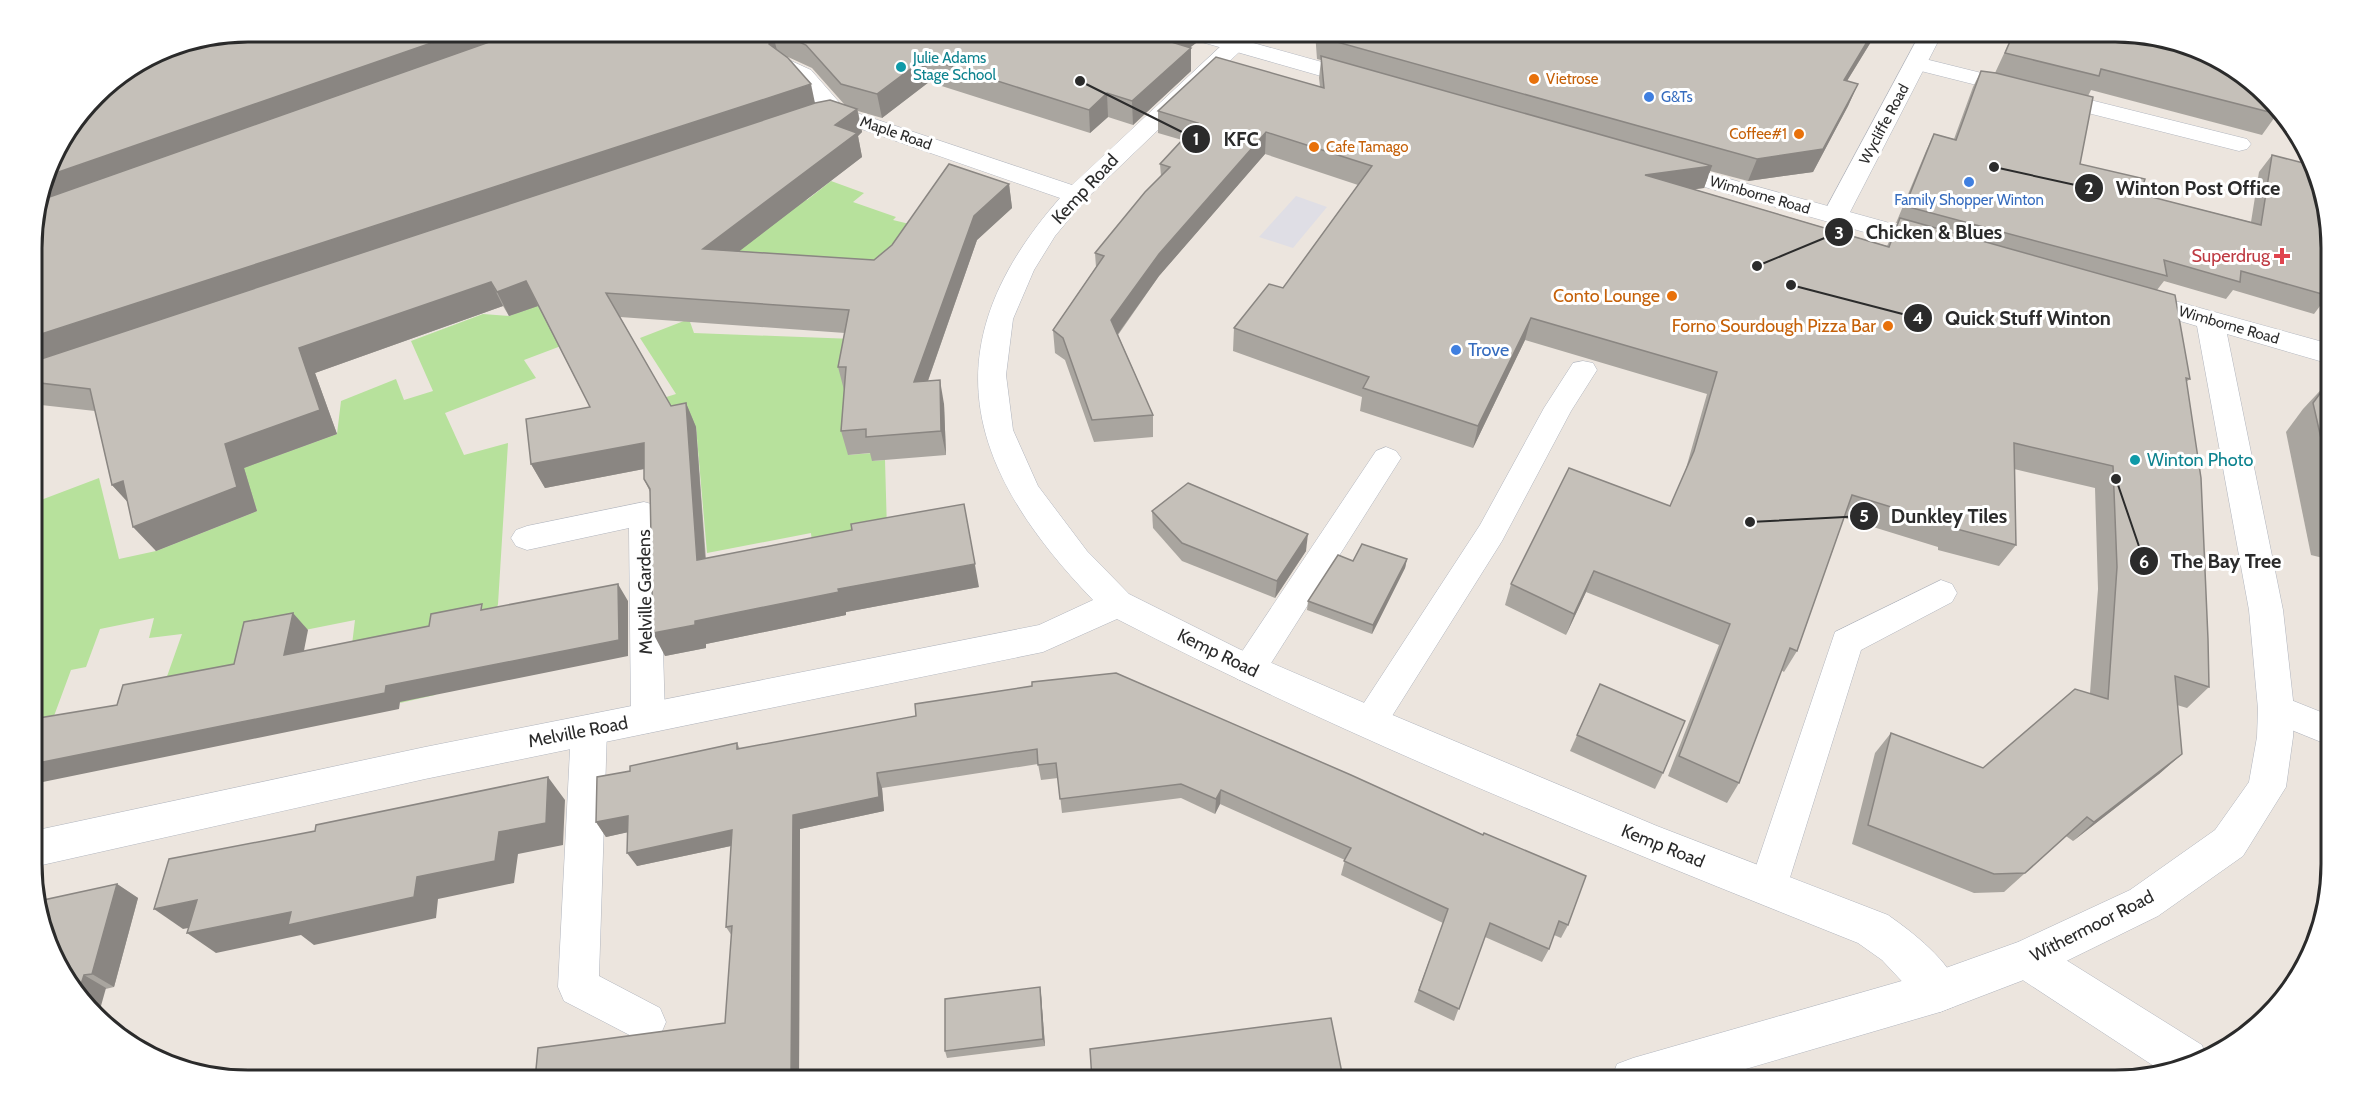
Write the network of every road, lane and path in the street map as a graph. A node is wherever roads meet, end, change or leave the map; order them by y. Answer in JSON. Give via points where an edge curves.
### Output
{"nodes":[{"id":1,"x":1237,"y":42,"type":"edge"},
{"id":2,"x":1256,"y":42,"type":"edge"},
{"id":3,"x":1927,"y":42,"type":"edge"},
{"id":4,"x":1917,"y":63,"type":"junction"},
{"id":5,"x":787,"y":65,"type":"edge"},
{"id":6,"x":1387,"y":87,"type":"edge"},
{"id":7,"x":837,"y":114,"type":"junction"},
{"id":8,"x":794,"y":124,"type":"edge"},
{"id":9,"x":2239,"y":144,"type":"dead end"},
{"id":10,"x":1638,"y":160,"type":"edge"},
{"id":11,"x":1076,"y":195,"type":"junction"},
{"id":12,"x":1835,"y":216,"type":"junction"},
{"id":13,"x":1960,"y":251,"type":"edge"},
{"id":14,"x":2108,"y":292,"type":"edge"},
{"id":15,"x":2210,"y":320,"type":"junction"},
{"id":16,"x":2321,"y":351,"type":"edge"},
{"id":17,"x":1583,"y":370,"type":"dead end"},
{"id":18,"x":1386,"y":458,"type":"dead end"},
{"id":19,"x":527,"y":538,"type":"dead end"},
{"id":20,"x":1941,"y":593,"type":"dead end"},
{"id":21,"x":1117,"y":603,"type":"junction"},
{"id":22,"x":1249,"y":669,"type":"junction"},
{"id":23,"x":2276,"y":709,"type":"junction"},
{"id":24,"x":648,"y":718,"type":"junction"},
{"id":25,"x":1370,"y":722,"type":"junction"},
{"id":26,"x":2321,"y":727,"type":"edge"},
{"id":27,"x":590,"y":730,"type":"junction"},
{"id":28,"x":42,"y":847,"type":"edge"},
{"id":29,"x":1768,"y":887,"type":"junction"},
{"id":30,"x":2027,"y":959,"type":"junction"},
{"id":31,"x":1940,"y":991,"type":"junction"},
{"id":32,"x":645,"y":1022,"type":"dead end"},
{"id":33,"x":2182,"y":1059,"type":"edge"},
{"id":34,"x":1667,"y":1070,"type":"edge"}],
"edges":[{"from":1,"to":11,"type":"street","name":"Kemp Road"},
{"from":2,"to":6,"type":"street"},
{"from":3,"to":4,"type":"street","name":"Wycliffe Road"},
{"from":4,"to":9,"type":"lane"},
{"from":4,"to":12,"type":"street","name":"Wycliffe Road"},
{"from":5,"to":7,"type":"lane","via":[[803,75]]},
{"from":7,"to":8,"type":"street","name":"Maple Road"},
{"from":7,"to":11,"type":"street","name":"Maple Road"},
{"from":10,"to":12,"type":"street","name":"Wimborne Road"},
{"from":11,"to":21,"type":"street","name":"Kemp Road","via":[[1044,232],[1020,270],[999,319],[991,375],[998,430],[1024,491],[1075,560]]},
{"from":12,"to":13,"type":"street","name":"Wimborne Road"},
{"from":14,"to":15,"type":"street","name":"Wimborne Road"},
{"from":15,"to":16,"type":"street","name":"Wimborne Road"},
{"from":15,"to":23,"type":"street","name":"Withermoor Road","via":[[2266,610]]},
{"from":17,"to":25,"type":"lane","via":[[1558,408],[1491,534]]},
{"from":18,"to":22,"type":"lane"},
{"from":19,"to":24,"type":"lane","name":"Melville Gardens","via":[[644,513]]},
{"from":20,"to":29,"type":"lane","via":[[1848,642]]},
{"from":21,"to":22,"type":"street","name":"Kemp Road"},
{"from":21,"to":24,"type":"street","name":"Melville Road","via":[[1043,638]]},
{"from":22,"to":25,"type":"street","name":"Kemp Road"},
{"from":23,"to":26,"type":"lane"},
{"from":23,"to":30,"type":"street","name":"Withermoor Road","via":[[2267,787],[2229,843],[2144,903]]},
{"from":24,"to":27,"type":"street","name":"Melville Road"},
{"from":25,"to":29,"type":"street","name":"Kemp Road","via":[[1642,839]]},
{"from":27,"to":28,"type":"street","name":"Melville Road"},
{"from":27,"to":32,"type":"lane","via":[[578,987]]},
{"from":29,"to":31,"type":"street","name":"Kemp Road","via":[[1873,929],[1897,946]]},
{"from":30,"to":31,"type":"street","name":"Withermoor Road"},
{"from":30,"to":33,"type":"street"},
{"from":31,"to":34,"type":"street","name":"Withermoor Road"}]}
